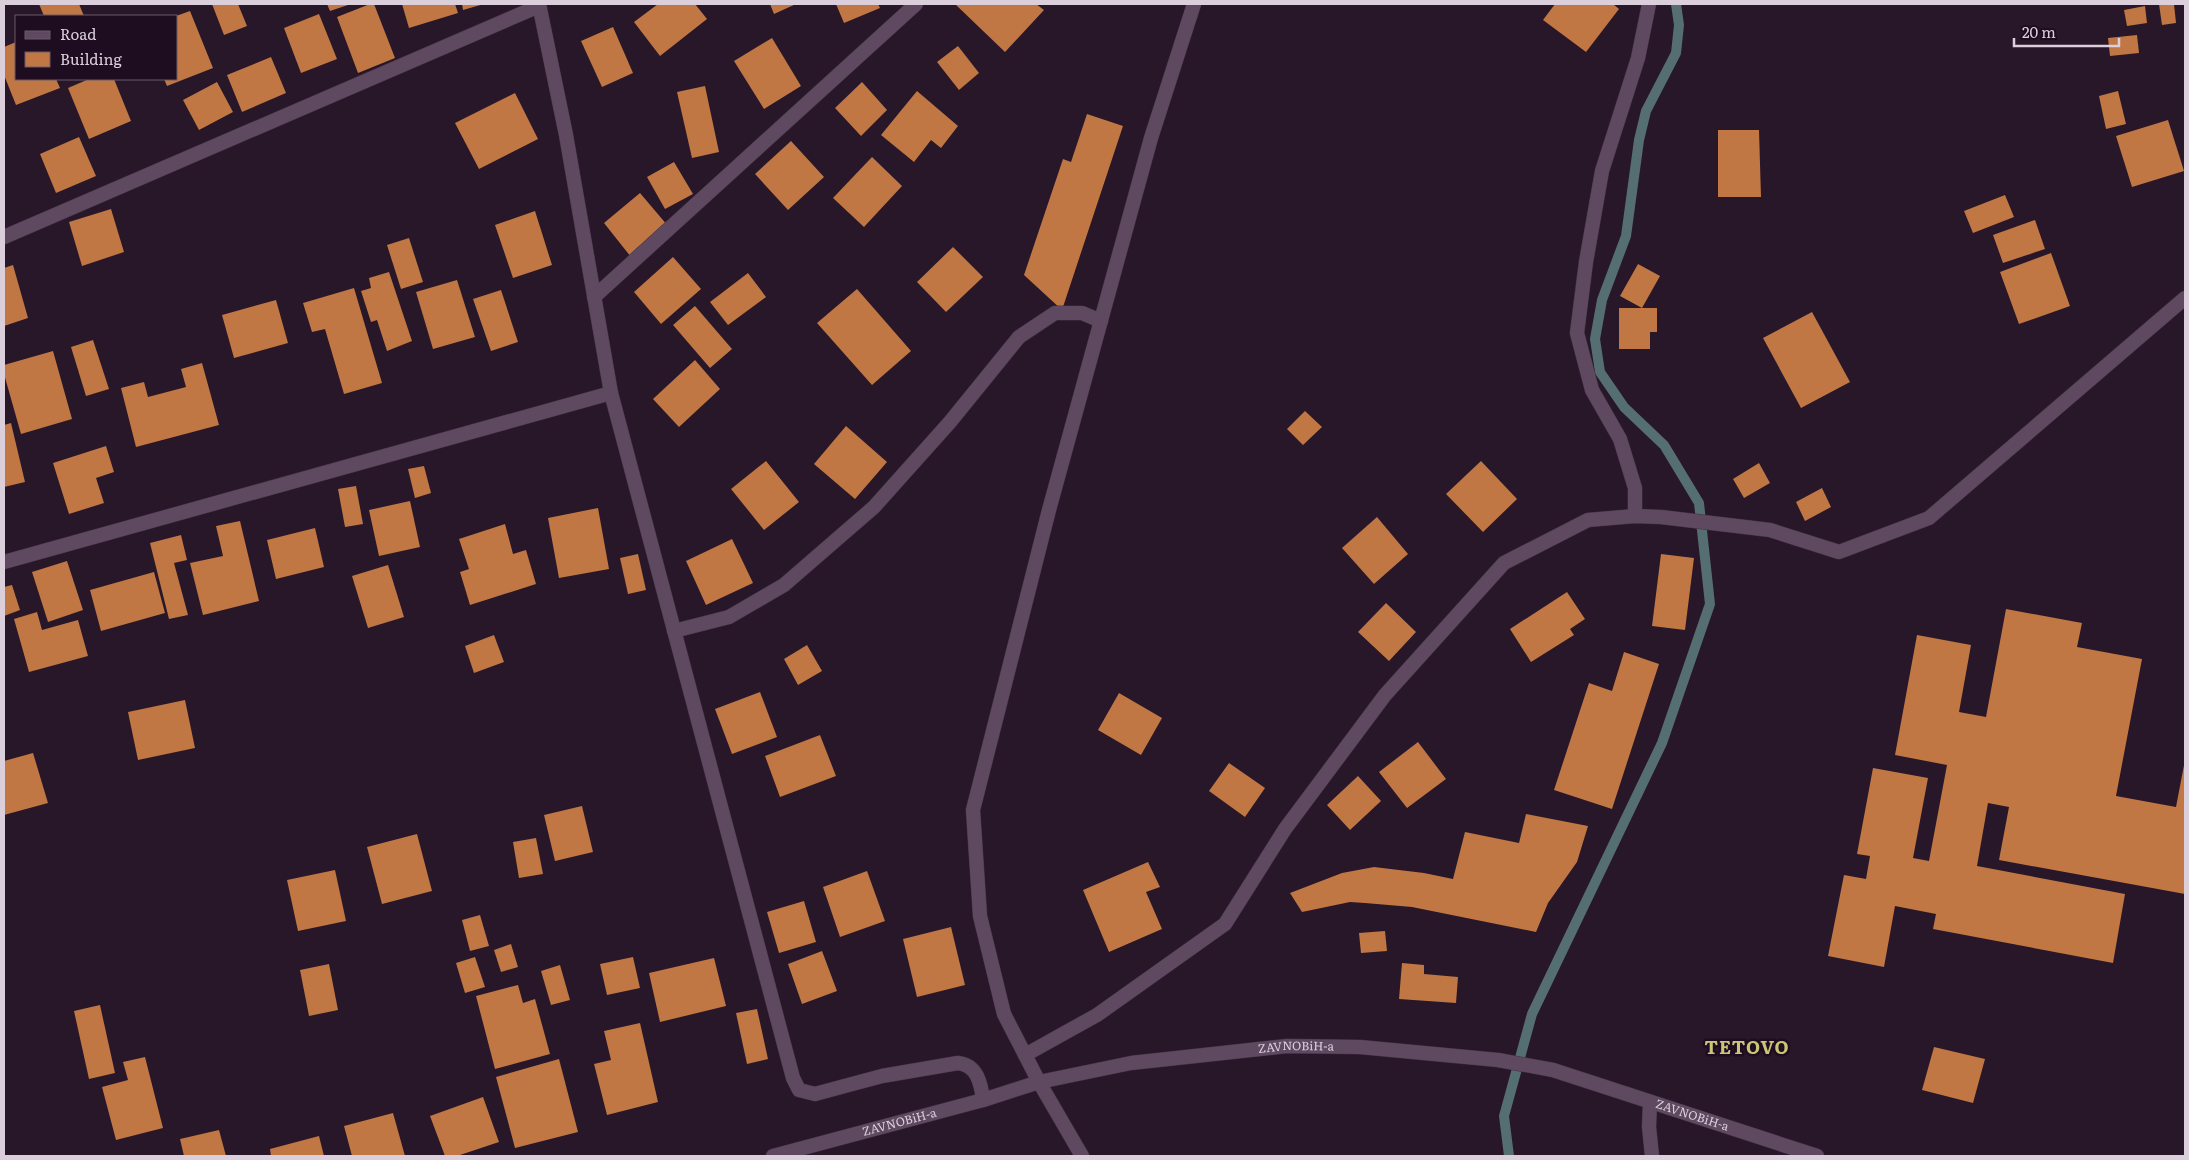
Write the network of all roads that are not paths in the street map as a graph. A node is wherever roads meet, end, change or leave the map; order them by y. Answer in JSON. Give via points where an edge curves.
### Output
{"nodes":[{"id":1,"x":916,"y":4,"type":"edge"},
{"id":2,"x":1194,"y":4,"type":"edge"},
{"id":3,"x":1649,"y":4,"type":"edge"},
{"id":4,"x":539,"y":5,"type":"edge"},
{"id":5,"x":4,"y":237,"type":"edge"},
{"id":6,"x":594,"y":297,"type":"junction"},
{"id":7,"x":2185,"y":298,"type":"edge"},
{"id":8,"x":1101,"y":321,"type":"junction"},
{"id":9,"x":611,"y":393,"type":"junction"},
{"id":10,"x":1635,"y":516,"type":"junction"},
{"id":11,"x":4,"y":562,"type":"edge"},
{"id":12,"x":674,"y":631,"type":"junction"},
{"id":13,"x":1025,"y":1054,"type":"junction"},
{"id":14,"x":1039,"y":1082,"type":"junction"},
{"id":15,"x":983,"y":1100,"type":"junction"},
{"id":16,"x":1650,"y":1102,"type":"junction"},
{"id":17,"x":773,"y":1156,"type":"edge"},
{"id":18,"x":1082,"y":1156,"type":"edge"},
{"id":19,"x":1652,"y":1156,"type":"edge"},
{"id":20,"x":1817,"y":1156,"type":"edge"}],
"edges":[{"from":1,"to":6,"type":"street"},
{"from":2,"to":8,"type":"street","via":[[1151,138]]},
{"from":3,"to":10,"type":"street","via":[[1638,58],[1602,171],[1577,333],[1592,390],[1620,439],[1635,488]]},
{"from":4,"to":5,"type":"street"},
{"from":4,"to":6,"type":"street"},
{"from":6,"to":9,"type":"street"},
{"from":7,"to":10,"type":"street","via":[[1929,518],[1840,552],[1770,530]]},
{"from":8,"to":12,"type":"street","via":[[1082,313],[1055,313],[1019,338],[874,507],[784,585],[728,617]]},
{"from":8,"to":13,"type":"street","via":[[972,810],[980,916],[1004,1014]]},
{"from":9,"to":11,"type":"street"},
{"from":9,"to":12,"type":"street"},
{"from":10,"to":13,"type":"street","via":[[1588,520],[1504,563],[1384,695],[1285,829],[1225,924],[1097,1015]]},
{"from":12,"to":15,"type":"street","via":[[793,1078],[799,1090],[815,1094],[882,1076],[958,1063],[973,1069],[981,1085]]},
{"from":13,"to":14,"type":"street"},
{"from":14,"to":15,"type":"street","name":"ZAVNOBiH-a"},
{"from":14,"to":16,"type":"street","name":"ZAVNOBiH-a","via":[[1131,1063],[1287,1046],[1360,1048],[1498,1060],[1553,1070]]},
{"from":14,"to":18,"type":"street"},
{"from":15,"to":17,"type":"street","name":"ZAVNOBiH-a"},
{"from":16,"to":19,"type":"street"},
{"from":16,"to":20,"type":"street","name":"ZAVNOBiH-a"}]}
